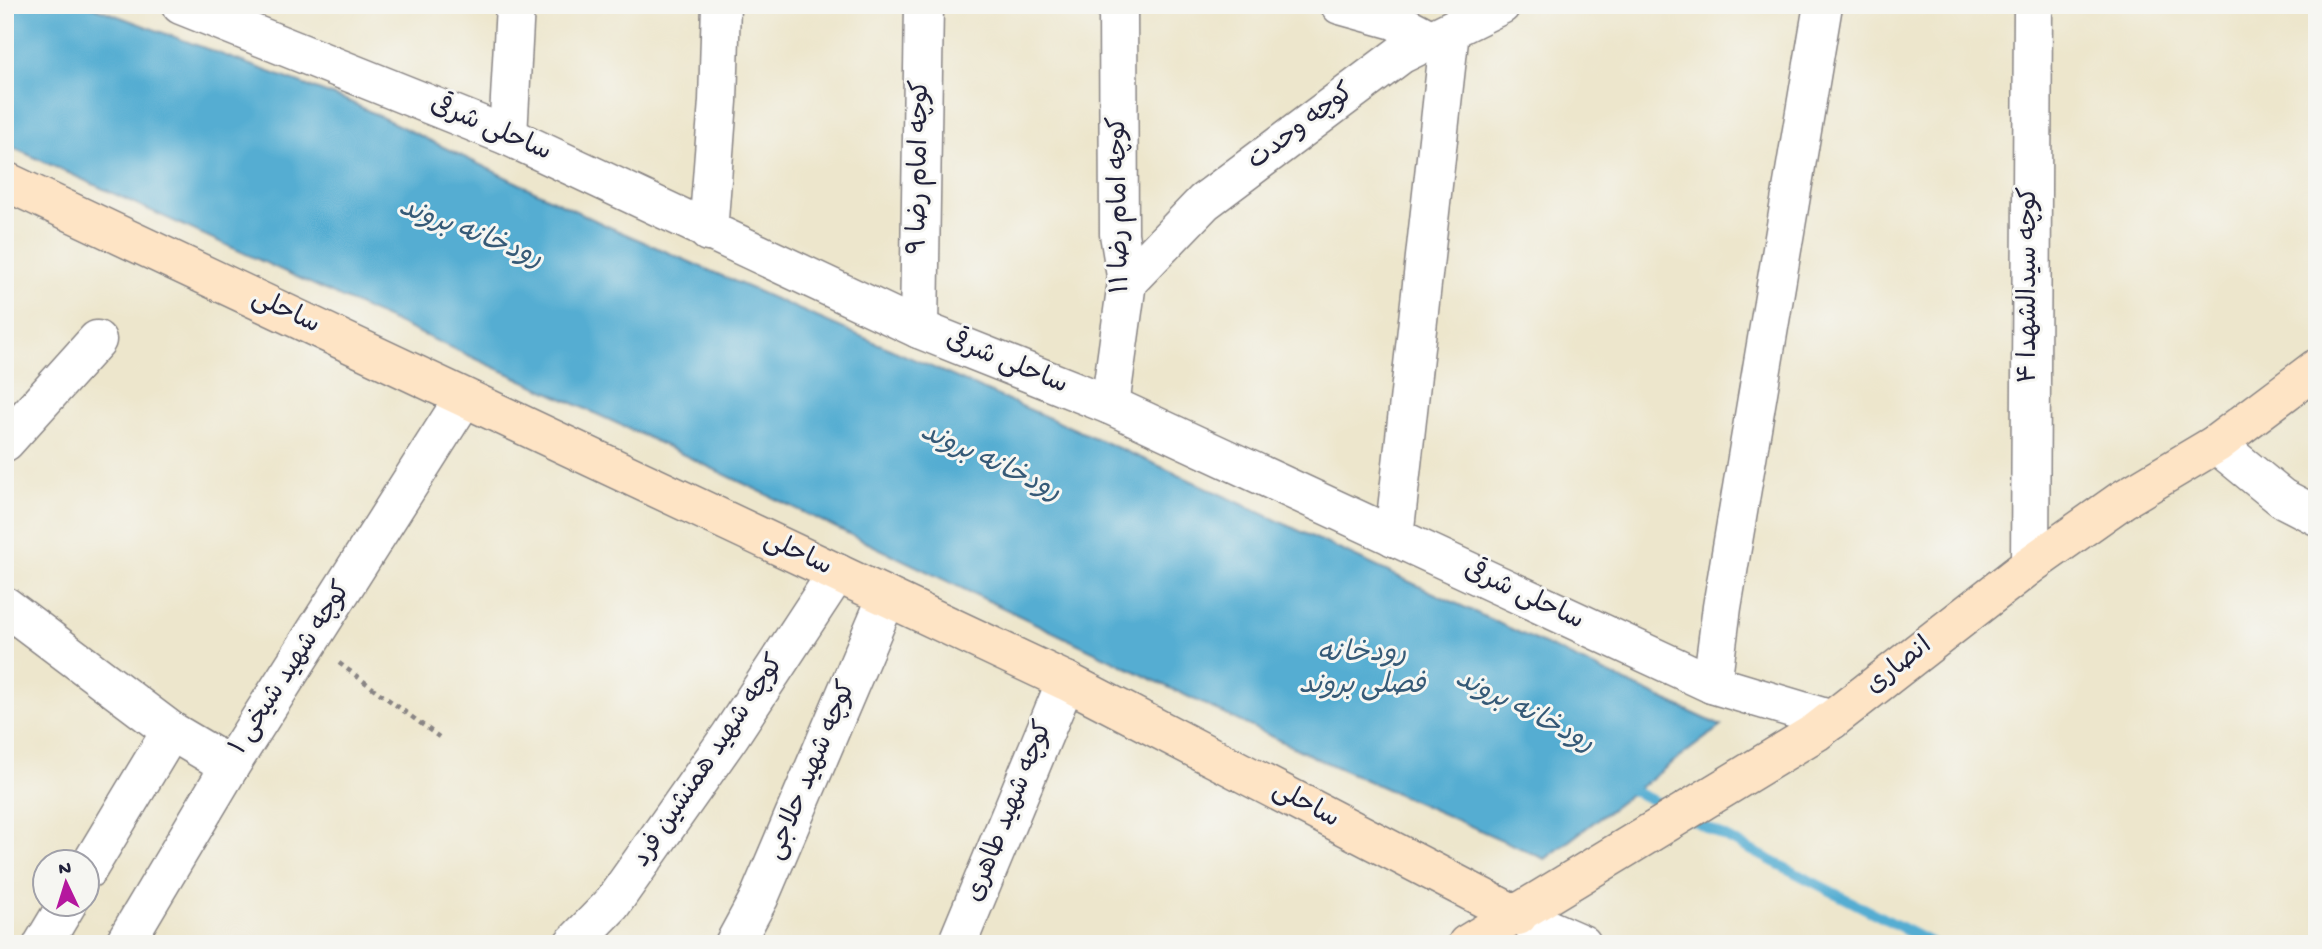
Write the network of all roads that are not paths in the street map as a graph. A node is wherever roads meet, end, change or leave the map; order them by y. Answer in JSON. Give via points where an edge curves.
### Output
{"nodes":[{"id":1,"x":181,"y":5,"type":"edge"},
{"id":2,"x":515,"y":5,"type":"edge"},
{"id":3,"x":721,"y":5,"type":"edge"},
{"id":4,"x":924,"y":5,"type":"edge"},
{"id":5,"x":1118,"y":5,"type":"edge"},
{"id":6,"x":1340,"y":5,"type":"edge"},
{"id":7,"x":1501,"y":5,"type":"edge"},
{"id":8,"x":1823,"y":5,"type":"edge"},
{"id":9,"x":2033,"y":5,"type":"edge"},
{"id":10,"x":238,"y":16,"type":"edge"},
{"id":11,"x":1441,"y":35,"type":"junction"},
{"id":12,"x":508,"y":136,"type":"junction"},
{"id":13,"x":5,"y":181,"type":"edge"},
{"id":14,"x":708,"y":232,"type":"junction"},
{"id":15,"x":1127,"y":282,"type":"junction"},
{"id":16,"x":919,"y":329,"type":"junction"},
{"id":17,"x":97,"y":340,"type":"dead end"},
{"id":18,"x":2317,"y":368,"type":"edge"},
{"id":19,"x":464,"y":398,"type":"junction"},
{"id":20,"x":1110,"y":405,"type":"junction"},
{"id":21,"x":5,"y":442,"type":"edge"},
{"id":22,"x":2216,"y":444,"type":"junction"},
{"id":23,"x":2300,"y":496,"type":"edge"},
{"id":24,"x":2317,"y":516,"type":"edge"},
{"id":25,"x":1394,"y":537,"type":"junction"},
{"id":26,"x":2030,"y":565,"type":"junction"},
{"id":27,"x":837,"y":573,"type":"junction"},
{"id":28,"x":887,"y":597,"type":"junction"},
{"id":29,"x":5,"y":606,"type":"edge"},
{"id":30,"x":1066,"y":681,"type":"junction"},
{"id":31,"x":1712,"y":684,"type":"junction"},
{"id":32,"x":1824,"y":726,"type":"junction"},
{"id":33,"x":171,"y":731,"type":"junction"},
{"id":34,"x":230,"y":766,"type":"junction"},
{"id":35,"x":101,"y":848,"type":"edge"},
{"id":36,"x":1518,"y":916,"type":"junction"},
{"id":37,"x":59,"y":918,"type":"edge"},
{"id":38,"x":43,"y":944,"type":"edge"},
{"id":39,"x":124,"y":944,"type":"edge"},
{"id":40,"x":573,"y":944,"type":"edge"},
{"id":41,"x":734,"y":944,"type":"edge"},
{"id":42,"x":957,"y":944,"type":"edge"},
{"id":43,"x":1467,"y":944,"type":"edge"},
{"id":44,"x":1582,"y":944,"type":"edge"}],
"edges":[{"from":1,"to":10,"type":"street","name":"ساحلی شرقی"},
{"from":2,"to":12,"type":"street"},
{"from":3,"to":14,"type":"street"},
{"from":4,"to":16,"type":"street","name":"کوچه امام رضا ۹"},
{"from":5,"to":15,"type":"street","name":"کوچه امام رضا ۱۱","via":[[1119,234]]},
{"from":6,"to":11,"type":"street"},
{"from":7,"to":11,"type":"street","name":"کوچه وحدت"},
{"from":8,"to":31,"type":"street"},
{"from":9,"to":26,"type":"street","name":"کوچه سیدالشهدا ۴"},
{"from":10,"to":12,"type":"street","name":"ساحلی شرقی"},
{"from":11,"to":15,"type":"street","name":"کوچه وحدت","via":[[1400,55],[1204,202]]},
{"from":11,"to":25,"type":"street"},
{"from":12,"to":14,"type":"street","name":"ساحلی شرقی"},
{"from":13,"to":19,"type":"main road","name":"ساحلی"},
{"from":14,"to":16,"type":"street","name":"ساحلی شرقی"},
{"from":15,"to":20,"type":"street","name":"کوچه امام رضا ۱۱"},
{"from":16,"to":20,"type":"street","name":"ساحلی شرقی"},
{"from":17,"to":21,"type":"street"},
{"from":18,"to":22,"type":"main road","name":"انصاری"},
{"from":19,"to":27,"type":"main road","name":"ساحلی"},
{"from":19,"to":34,"type":"street","name":"کوچه شهید شیخی ۱"},
{"from":20,"to":25,"type":"street","name":"ساحلی شرقی"},
{"from":22,"to":23,"type":"street"},
{"from":22,"to":26,"type":"main road","name":"انصاری","via":[[2122,500]]},
{"from":23,"to":24,"type":"street"},
{"from":25,"to":31,"type":"street","name":"ساحلی شرقی"},
{"from":26,"to":32,"type":"main road","name":"انصاری"},
{"from":27,"to":28,"type":"main road","name":"ساحلی"},
{"from":27,"to":40,"type":"street","name":"کوچه شهید همنشین فرد","via":[[611,905]]},
{"from":28,"to":30,"type":"main road","name":"ساحلی"},
{"from":28,"to":41,"type":"street","name":"کوچه شهید حلاجی","via":[[759,898]]},
{"from":29,"to":33,"type":"street"},
{"from":30,"to":36,"type":"main road","name":"ساحلی"},
{"from":30,"to":42,"type":"street","name":"کوچه شهید طاهری"},
{"from":31,"to":32,"type":"street","name":"ساحلی شرقی"},
{"from":32,"to":36,"type":"main road","name":"انصاری"},
{"from":33,"to":34,"type":"street"},
{"from":33,"to":35,"type":"street"},
{"from":34,"to":39,"type":"street","name":"کوچه شهید شیخی ۱"},
{"from":36,"to":43,"type":"main road","name":"انصاری"},
{"from":36,"to":44,"type":"street","name":"ساحلی"},
{"from":37,"to":38,"type":"street"}]}
